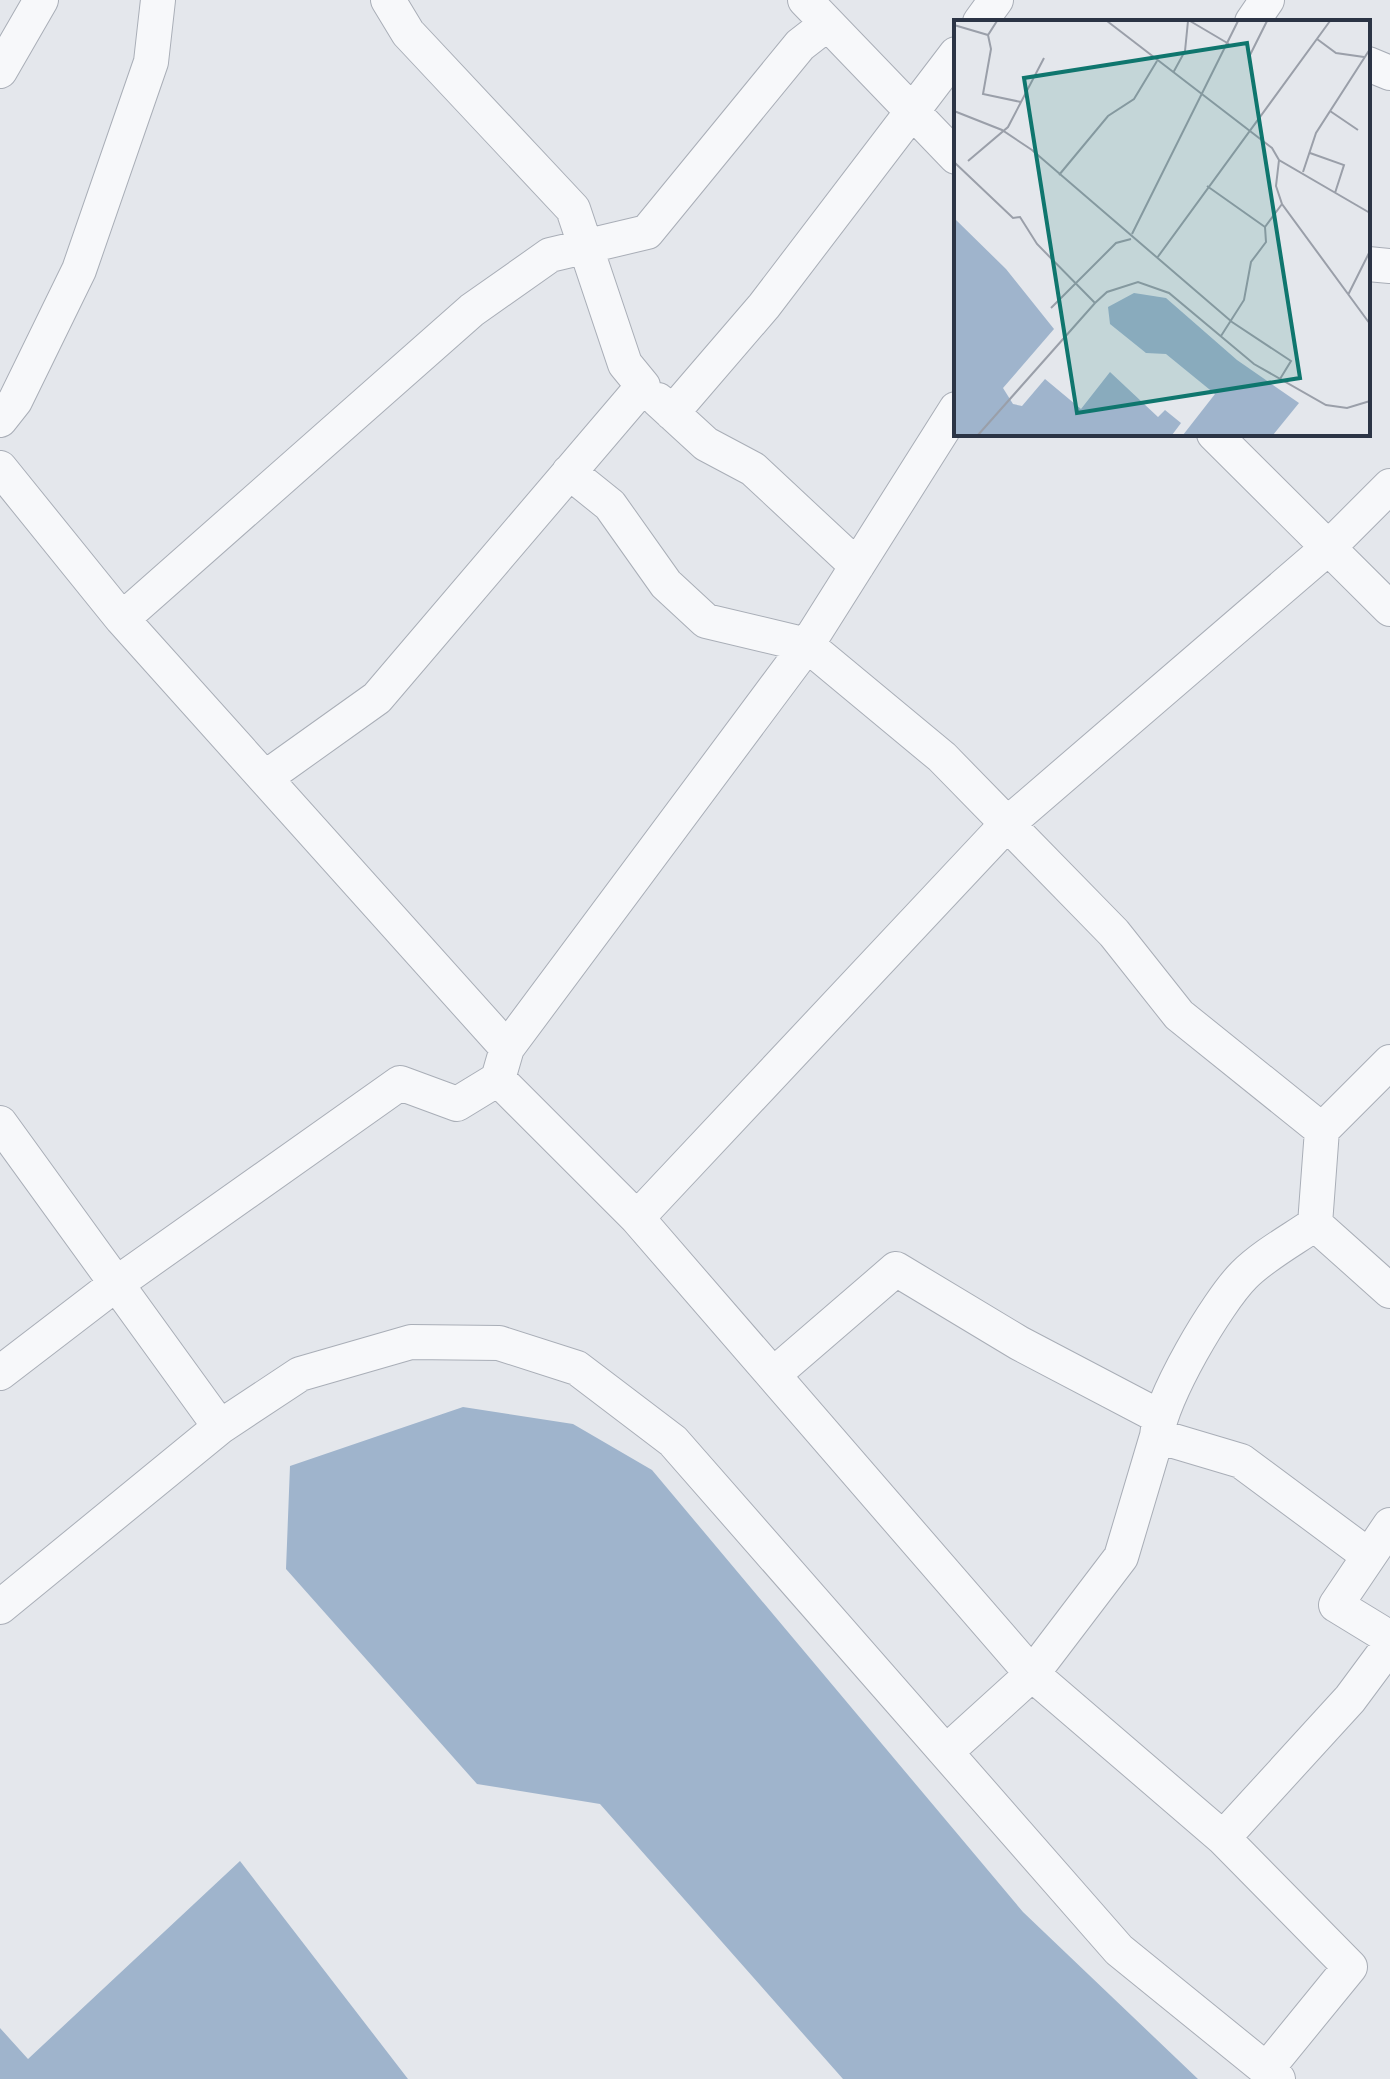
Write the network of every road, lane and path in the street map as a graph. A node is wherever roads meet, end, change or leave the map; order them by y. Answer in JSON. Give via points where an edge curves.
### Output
{"nodes":[{"id":1,"x":41,"y":0,"type":"edge"},
{"id":2,"x":158,"y":0,"type":"edge"},
{"id":3,"x":388,"y":0,"type":"edge"},
{"id":4,"x":996,"y":0,"type":"edge"},
{"id":5,"x":816,"y":12,"type":"edge"},
{"id":6,"x":981,"y":20,"type":"edge"},
{"id":7,"x":954,"y":57,"type":"edge"},
{"id":8,"x":1370,"y":65,"type":"edge"},
{"id":9,"x":0,"y":71,"type":"edge"},
{"id":10,"x":1390,"y":73,"type":"edge"},
{"id":11,"x":913,"y":113,"type":"junction"},
{"id":12,"x":954,"y":155,"type":"edge"},
{"id":13,"x":587,"y":248,"type":"junction"},
{"id":14,"x":1370,"y":264,"type":"edge"},
{"id":15,"x":1390,"y":266,"type":"edge"},
{"id":16,"x":643,"y":386,"type":"junction"},
{"id":17,"x":954,"y":412,"type":"edge"},
{"id":18,"x":672,"y":413,"type":"junction"},
{"id":19,"x":0,"y":420,"type":"edge"},
{"id":20,"x":1216,"y":436,"type":"edge"},
{"id":21,"x":0,"y":468,"type":"edge"},
{"id":22,"x":569,"y":472,"type":"junction"},
{"id":23,"x":1390,"y":486,"type":"edge"},
{"id":24,"x":1329,"y":547,"type":"junction"},
{"id":25,"x":857,"y":566,"type":"junction"},
{"id":26,"x":1390,"y":609,"type":"edge"},
{"id":27,"x":122,"y":619,"type":"junction"},
{"id":28,"x":807,"y":645,"type":"junction"},
{"id":29,"x":265,"y":778,"type":"junction"},
{"id":30,"x":1006,"y":825,"type":"junction"},
{"id":31,"x":1390,"y":1062,"type":"edge"},
{"id":32,"x":503,"y":1063,"type":"junction"},
{"id":33,"x":0,"y":1123,"type":"edge"},
{"id":34,"x":1322,"y":1130,"type":"junction"},
{"id":35,"x":637,"y":1218,"type":"junction"},
{"id":36,"x":1315,"y":1224,"type":"junction"},
{"id":37,"x":116,"y":1284,"type":"junction"},
{"id":38,"x":1390,"y":1291,"type":"edge"},
{"id":39,"x":0,"y":1373,"type":"edge"},
{"id":40,"x":773,"y":1375,"type":"junction"},
{"id":41,"x":1158,"y":1426,"type":"junction"},
{"id":42,"x":220,"y":1427,"type":"junction"},
{"id":43,"x":1390,"y":1525,"type":"edge"},
{"id":44,"x":1369,"y":1556,"type":"junction"},
{"id":45,"x":4,"y":1604,"type":"edge"},
{"id":46,"x":1390,"y":1638,"type":"edge"},
{"id":47,"x":1390,"y":1645,"type":"edge"},
{"id":48,"x":1032,"y":1674,"type":"junction"},
{"id":49,"x":946,"y":1752,"type":"junction"},
{"id":50,"x":1223,"y":1838,"type":"junction"},
{"id":51,"x":1272,"y":2074,"type":"edge"}],
"edges":[{"from":1,"to":9,"type":"street"},
{"from":2,"to":19,"type":"street","via":[[151,62],[79,270],[15,401]]},
{"from":3,"to":13,"type":"street","via":[[408,33],[573,209]]},
{"from":4,"to":6,"type":"street"},
{"from":5,"to":11,"type":"street"},
{"from":5,"to":13,"type":"street","via":[[800,45],[647,232]]},
{"from":7,"to":11,"type":"street"},
{"from":8,"to":10,"type":"street"},
{"from":11,"to":12,"type":"street"},
{"from":11,"to":18,"type":"street","via":[[764,306]]},
{"from":13,"to":16,"type":"street","via":[[625,364]]},
{"from":13,"to":27,"type":"street","via":[[550,255],[472,310]]},
{"from":14,"to":15,"type":"street"},
{"from":16,"to":18,"type":"street"},
{"from":16,"to":22,"type":"street"},
{"from":17,"to":25,"type":"street"},
{"from":18,"to":25,"type":"street","via":[[706,444],[753,469]]},
{"from":20,"to":24,"type":"street"},
{"from":21,"to":27,"type":"street"},
{"from":22,"to":28,"type":"street","via":[[610,505],[666,584],[706,621]]},
{"from":22,"to":29,"type":"street","via":[[377,698]]},
{"from":23,"to":24,"type":"street"},
{"from":24,"to":26,"type":"street"},
{"from":24,"to":30,"type":"street"},
{"from":25,"to":28,"type":"street"},
{"from":27,"to":29,"type":"street"},
{"from":28,"to":30,"type":"street","via":[[942,757]]},
{"from":28,"to":32,"type":"street"},
{"from":29,"to":32,"type":"street"},
{"from":30,"to":34,"type":"street","via":[[1114,933],[1179,1015]]},
{"from":30,"to":35,"type":"street"},
{"from":31,"to":34,"type":"street"},
{"from":32,"to":35,"type":"street"},
{"from":32,"to":37,"type":"street","via":[[457,1104],[400,1083]]},
{"from":33,"to":37,"type":"street"},
{"from":34,"to":36,"type":"street"},
{"from":35,"to":40,"type":"street"},
{"from":36,"to":38,"type":"street"},
{"from":36,"to":41,"type":"street","via":[[1244,1275],[1203,1333]]},
{"from":37,"to":39,"type":"street"},
{"from":37,"to":42,"type":"street"},
{"from":40,"to":41,"type":"street","via":[[896,1269]]},
{"from":40,"to":48,"type":"street"},
{"from":41,"to":44,"type":"street","via":[[1241,1461]]},
{"from":41,"to":48,"type":"street","via":[[1121,1557]]},
{"from":42,"to":45,"type":"street"},
{"from":42,"to":49,"type":"street","via":[[300,1374],[411,1342],[499,1343],[577,1368],[673,1441]]},
{"from":43,"to":44,"type":"street"},
{"from":44,"to":46,"type":"street","via":[[1336,1605]]},
{"from":47,"to":50,"type":"street","via":[[1350,1699]]},
{"from":48,"to":49,"type":"street"},
{"from":48,"to":50,"type":"street"},
{"from":49,"to":51,"type":"street","via":[[1119,1950]]},
{"from":50,"to":51,"type":"street","via":[[1350,1967]]}]}
